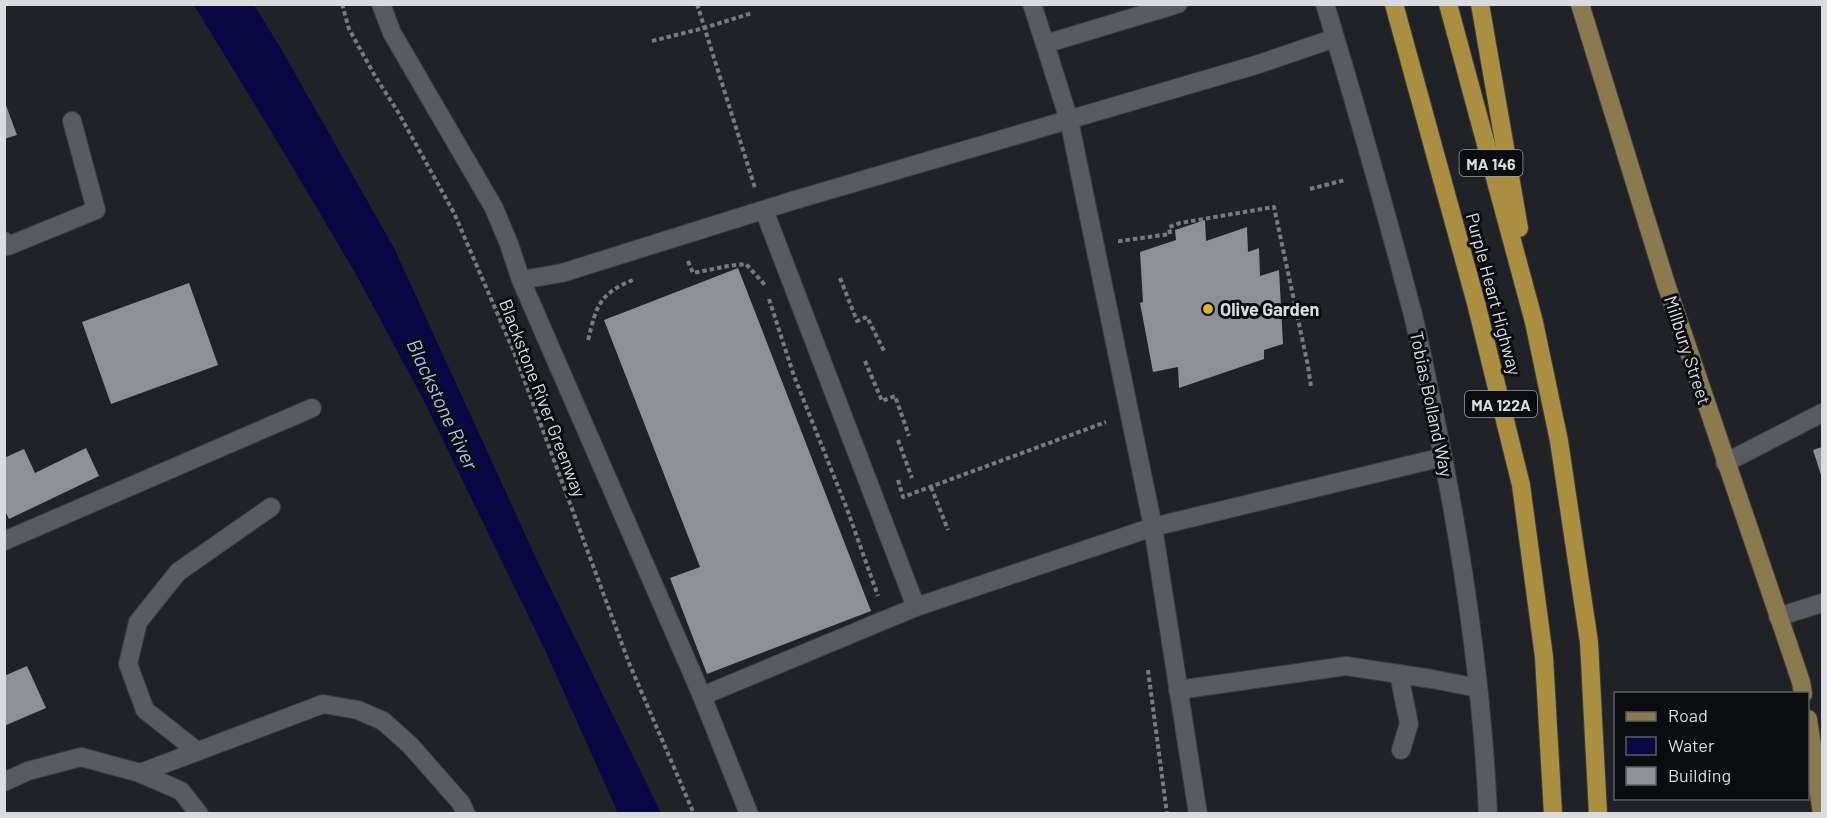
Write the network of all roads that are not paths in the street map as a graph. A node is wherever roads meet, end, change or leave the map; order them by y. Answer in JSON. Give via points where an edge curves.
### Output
{"nodes":[{"id":1,"x":381,"y":4,"type":"edge"},
{"id":2,"x":1032,"y":4,"type":"edge"},
{"id":3,"x":1178,"y":4,"type":"edge"},
{"id":4,"x":1325,"y":4,"type":"edge"},
{"id":5,"x":1394,"y":4,"type":"edge"},
{"id":6,"x":1448,"y":4,"type":"edge"},
{"id":7,"x":1480,"y":4,"type":"edge"},
{"id":8,"x":1580,"y":4,"type":"edge"},
{"id":9,"x":1335,"y":38,"type":"junction"},
{"id":10,"x":1045,"y":44,"type":"junction"},
{"id":11,"x":1069,"y":120,"type":"junction"},
{"id":12,"x":72,"y":121,"type":"dead end"},
{"id":13,"x":764,"y":210,"type":"junction"},
{"id":14,"x":4,"y":241,"type":"edge"},
{"id":15,"x":521,"y":280,"type":"junction"},
{"id":16,"x":1534,"y":322,"type":"junction"},
{"id":17,"x":312,"y":408,"type":"dead end"},
{"id":18,"x":1822,"y":412,"type":"edge"},
{"id":19,"x":1443,"y":457,"type":"junction"},
{"id":20,"x":1725,"y":463,"type":"junction"},
{"id":21,"x":271,"y":507,"type":"dead end"},
{"id":22,"x":1153,"y":527,"type":"junction"},
{"id":23,"x":4,"y":541,"type":"edge"},
{"id":24,"x":1822,"y":603,"type":"edge"},
{"id":25,"x":916,"y":607,"type":"junction"},
{"id":26,"x":1778,"y":617,"type":"junction"},
{"id":27,"x":1399,"y":674,"type":"junction"},
{"id":28,"x":1478,"y":688,"type":"junction"},
{"id":29,"x":1178,"y":690,"type":"junction"},
{"id":30,"x":1803,"y":692,"type":"edge"},
{"id":31,"x":702,"y":696,"type":"junction"},
{"id":32,"x":1813,"y":732,"type":"edge"},
{"id":33,"x":1401,"y":750,"type":"dead end"},
{"id":34,"x":197,"y":751,"type":"junction"},
{"id":35,"x":140,"y":772,"type":"junction"},
{"id":36,"x":4,"y":782,"type":"edge"},
{"id":37,"x":200,"y":813,"type":"edge"},
{"id":38,"x":466,"y":813,"type":"edge"},
{"id":39,"x":749,"y":813,"type":"edge"},
{"id":40,"x":1198,"y":813,"type":"edge"},
{"id":41,"x":1488,"y":813,"type":"edge"},
{"id":42,"x":1553,"y":813,"type":"edge"},
{"id":43,"x":1598,"y":813,"type":"edge"},
{"id":44,"x":1822,"y":813,"type":"edge"}],
"edges":[{"from":1,"to":15,"type":"street","via":[[392,33],[494,208]]},
{"from":2,"to":10,"type":"street"},
{"from":3,"to":10,"type":"street"},
{"from":4,"to":9,"type":"street","name":"Tobias Bolland Way"},
{"from":5,"to":42,"type":"highway","name":"Purple Heart Highway","number":"MA 122A","via":[[1521,485],[1544,657]]},
{"from":6,"to":16,"type":"highway","name":"Purple Heart Highway","number":"MA 146"},
{"from":7,"to":16,"type":"highway","number":"MA 122A"},
{"from":8,"to":20,"type":"main road","name":"Millbury Street"},
{"from":9,"to":11,"type":"street"},
{"from":9,"to":19,"type":"street","name":"Tobias Bolland Way","via":[[1413,313]]},
{"from":10,"to":11,"type":"street"},
{"from":11,"to":13,"type":"street"},
{"from":11,"to":22,"type":"street"},
{"from":12,"to":14,"type":"street","via":[[96,210],[8,246]]},
{"from":13,"to":15,"type":"street","via":[[562,273]]},
{"from":13,"to":25,"type":"street"},
{"from":15,"to":31,"type":"street"},
{"from":16,"to":43,"type":"highway","name":"Purple Heart Highway","number":"MA 122A","via":[[1559,441],[1589,642]]},
{"from":17,"to":23,"type":"street"},
{"from":18,"to":20,"type":"street"},
{"from":19,"to":22,"type":"street"},
{"from":19,"to":28,"type":"street","name":"Tobias Bolland Way"},
{"from":20,"to":26,"type":"main road","name":"Millbury Street"},
{"from":21,"to":34,"type":"street","via":[[178,572],[138,622],[128,664],[145,710]]},
{"from":22,"to":25,"type":"street"},
{"from":22,"to":29,"type":"street"},
{"from":24,"to":26,"type":"street"},
{"from":25,"to":31,"type":"street"},
{"from":26,"to":30,"type":"main road","name":"Millbury Street"},
{"from":27,"to":28,"type":"street"},
{"from":27,"to":29,"type":"street","via":[[1346,666]]},
{"from":27,"to":33,"type":"street","via":[[1408,724]]},
{"from":28,"to":41,"type":"street","name":"Tobias Bolland Way"},
{"from":29,"to":40,"type":"street"},
{"from":31,"to":39,"type":"street"},
{"from":32,"to":44,"type":"main road"},
{"from":34,"to":35,"type":"street"},
{"from":34,"to":38,"type":"street","via":[[323,704],[358,710],[382,721],[410,746]]},
{"from":35,"to":36,"type":"street","via":[[81,757],[28,771]]},
{"from":35,"to":37,"type":"street","via":[[180,791]]}]}
